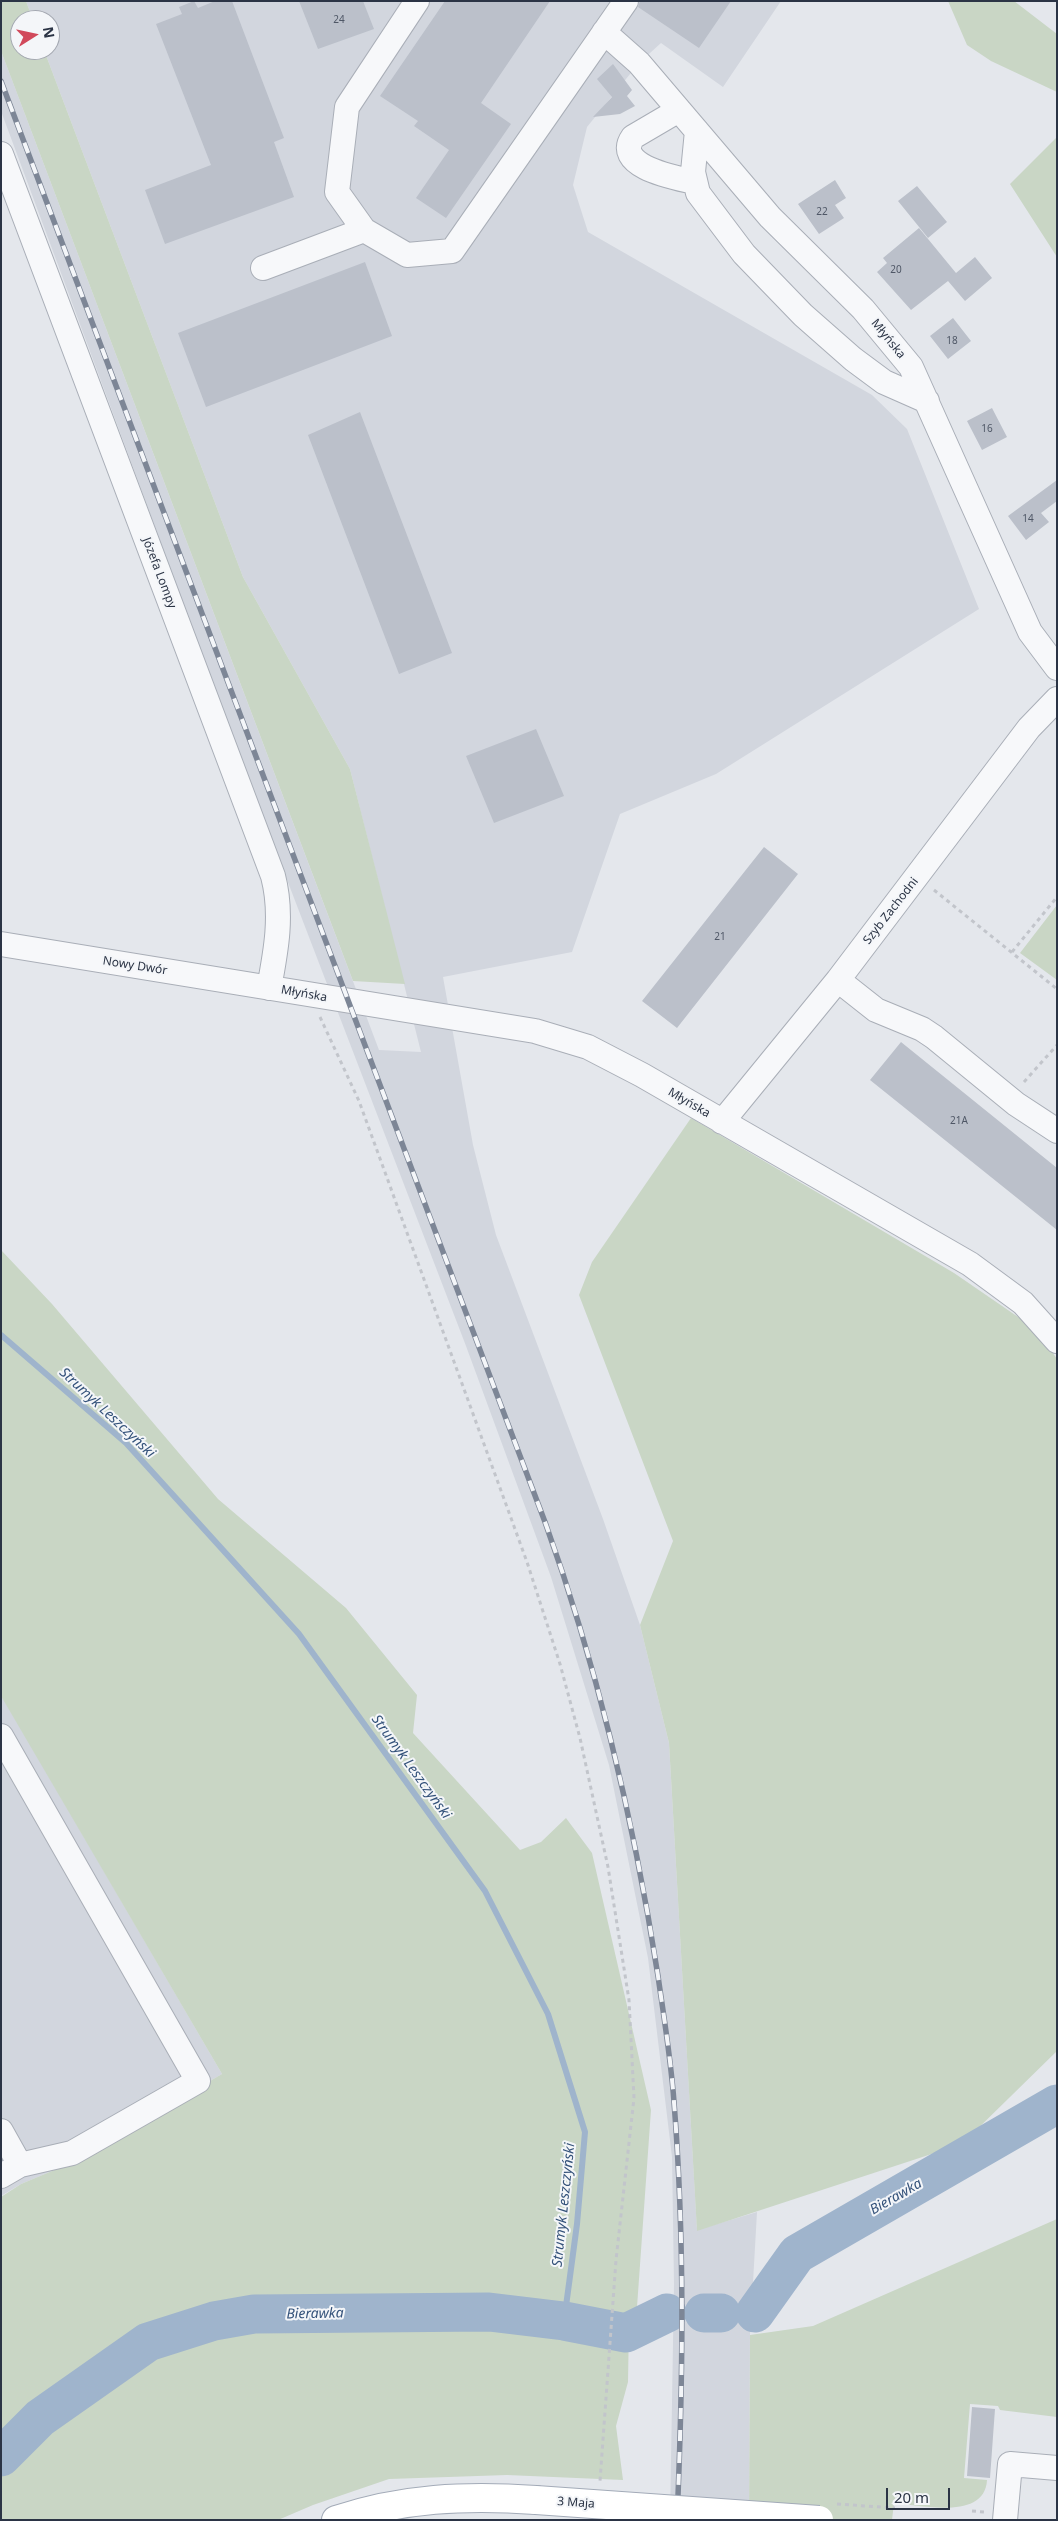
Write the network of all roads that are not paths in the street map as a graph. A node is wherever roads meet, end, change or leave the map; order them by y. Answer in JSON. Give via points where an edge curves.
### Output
{"nodes":[{"id":1,"x":416,"y":1,"type":"edge"},
{"id":2,"x":626,"y":1,"type":"edge"},
{"id":3,"x":604,"y":32,"type":"junction"},
{"id":4,"x":679,"y":110,"type":"junction"},
{"id":5,"x":697,"y":131,"type":"junction"},
{"id":6,"x":2,"y":161,"type":"edge"},
{"id":7,"x":694,"y":182,"type":"junction"},
{"id":8,"x":364,"y":230,"type":"junction"},
{"id":9,"x":263,"y":268,"type":"dead end"},
{"id":10,"x":927,"y":400,"type":"junction"},
{"id":11,"x":1057,"y":668,"type":"edge"},
{"id":12,"x":1057,"y":698,"type":"edge"},
{"id":13,"x":1,"y":944,"type":"edge"},
{"id":14,"x":838,"y":980,"type":"junction"},
{"id":15,"x":269,"y":988,"type":"junction"},
{"id":16,"x":722,"y":1122,"type":"junction"},
{"id":17,"x":1057,"y":1131,"type":"edge"},
{"id":18,"x":1057,"y":1341,"type":"edge"},
{"id":19,"x":1,"y":1736,"type":"edge"},
{"id":20,"x":1,"y":2132,"type":"edge"},
{"id":21,"x":11,"y":2170,"type":"edge"},
{"id":22,"x":1057,"y":2468,"type":"edge"},
{"id":23,"x":336,"y":2520,"type":"edge"},
{"id":24,"x":819,"y":2520,"type":"edge"},
{"id":25,"x":1005,"y":2520,"type":"edge"}],
"edges":[{"from":1,"to":8,"type":"street","via":[[347,108],[337,192]]},
{"from":2,"to":3,"type":"street"},
{"from":3,"to":4,"type":"street","name":"Młyńska","via":[[639,63]]},
{"from":3,"to":8,"type":"street","via":[[452,251],[407,254]]},
{"from":4,"to":5,"type":"street","name":"Młyńska"},
{"from":4,"to":7,"type":"street","via":[[633,137],[631,150],[636,161],[645,168]]},
{"from":5,"to":7,"type":"street"},
{"from":5,"to":10,"type":"street","name":"Młyńska","via":[[795,244],[883,332],[911,367]]},
{"from":6,"to":15,"type":"street","name":"Józefa Lompy","via":[[273,876],[279,909],[277,947]]},
{"from":7,"to":10,"type":"street","via":[[705,203],[744,254],[803,315],[884,382]]},
{"from":8,"to":9,"type":"street"},
{"from":10,"to":11,"type":"street","name":"Młyńska","via":[[1030,632]]},
{"from":12,"to":14,"type":"street","name":"Szyb Zachodni","via":[[1029,728]]},
{"from":13,"to":15,"type":"street","name":"Nowy Dwór"},
{"from":14,"to":16,"type":"street","name":"Szyb Zachodni"},
{"from":14,"to":17,"type":"street","via":[[876,1010],[922,1028],[1034,1118]]},
{"from":15,"to":16,"type":"street","name":"Młyńska","via":[[535,1031],[570,1041],[620,1063]]},
{"from":16,"to":18,"type":"street","name":"Młyńska","via":[[970,1264],[1023,1303]]},
{"from":19,"to":21,"type":"street","via":[[198,2081],[72,2153]]},
{"from":20,"to":21,"type":"street"},
{"from":22,"to":25,"type":"street","via":[[1010,2464]]},
{"from":23,"to":24,"type":"main road","name":"3 Maja","bridge":true,"via":[[380,2507],[434,2498],[491,2497]]}]}
